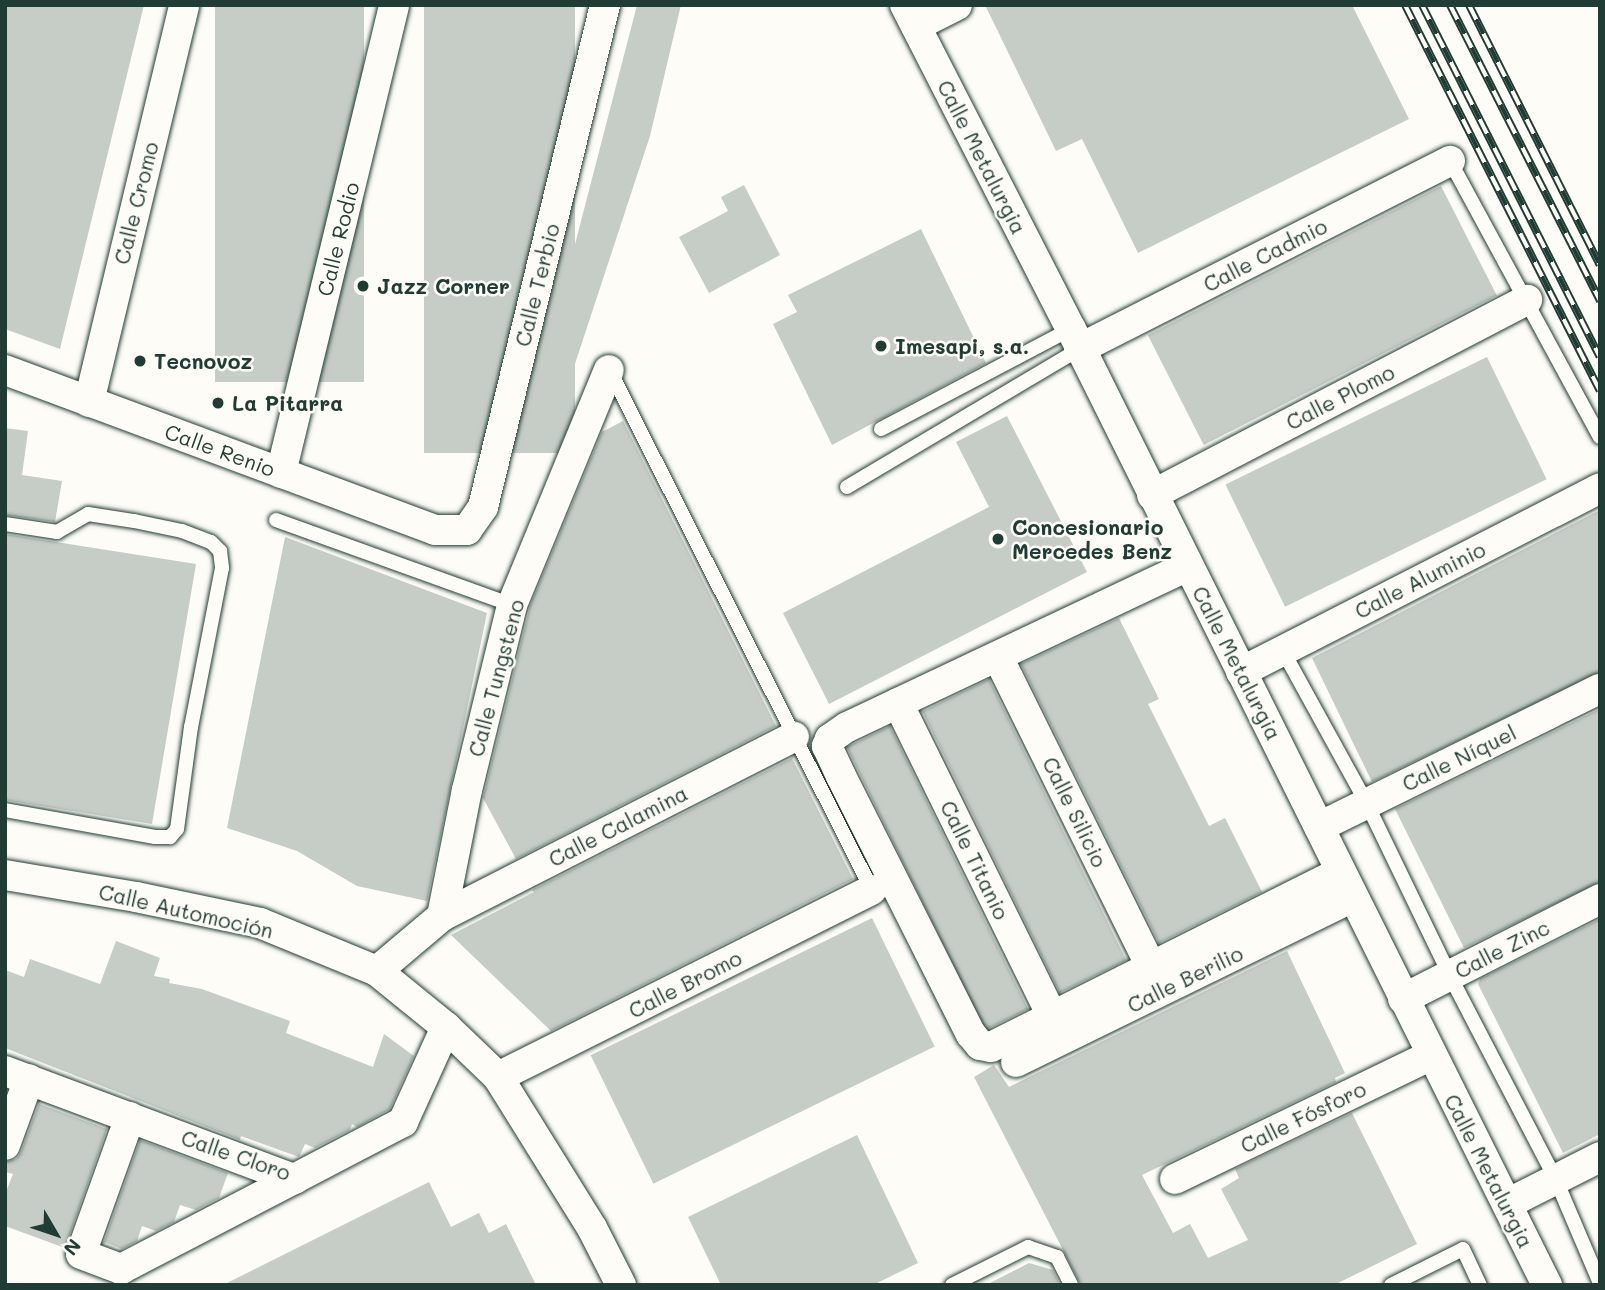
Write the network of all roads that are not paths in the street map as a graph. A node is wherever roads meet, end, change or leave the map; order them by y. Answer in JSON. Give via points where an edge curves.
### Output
{"nodes":[{"id":1,"x":184,"y":5,"type":"edge"},
{"id":2,"x":394,"y":5,"type":"edge"},
{"id":3,"x":605,"y":5,"type":"edge"},
{"id":4,"x":957,"y":5,"type":"edge"},
{"id":5,"x":910,"y":16,"type":"edge"},
{"id":6,"x":1450,"y":161,"type":"joint"},
{"id":7,"x":1527,"y":300,"type":"junction"},
{"id":8,"x":1075,"y":339,"type":"junction"},
{"id":9,"x":5,"y":370,"type":"edge"},
{"id":10,"x":609,"y":370,"type":"joint"},
{"id":11,"x":89,"y":402,"type":"junction"},
{"id":12,"x":881,"y":429,"type":"dead end"},
{"id":13,"x":1600,"y":437,"type":"edge"},
{"id":14,"x":281,"y":473,"type":"junction"},
{"id":15,"x":847,"y":486,"type":"dead end"},
{"id":16,"x":1600,"y":488,"type":"edge"},
{"id":17,"x":1152,"y":495,"type":"junction"},
{"id":18,"x":276,"y":520,"type":"dead end"},
{"id":19,"x":5,"y":524,"type":"edge"},
{"id":20,"x":435,"y":530,"type":"joint"},
{"id":21,"x":1188,"y":566,"type":"junction"},
{"id":22,"x":512,"y":606,"type":"junction"},
{"id":23,"x":1283,"y":651,"type":"junction"},
{"id":24,"x":998,"y":657,"type":"junction"},
{"id":25,"x":1241,"y":672,"type":"junction"},
{"id":26,"x":1600,"y":689,"type":"edge"},
{"id":27,"x":898,"y":703,"type":"junction"},
{"id":28,"x":794,"y":737,"type":"junction"},
{"id":29,"x":1367,"y":804,"type":"junction"},
{"id":30,"x":5,"y":810,"type":"edge"},
{"id":31,"x":1319,"y":827,"type":"junction"},
{"id":32,"x":5,"y":875,"type":"edge"},
{"id":33,"x":1347,"y":884,"type":"junction"},
{"id":34,"x":872,"y":890,"type":"joint"},
{"id":35,"x":1600,"y":899,"type":"edge"},
{"id":36,"x":442,"y":916,"type":"junction"},
{"id":37,"x":1152,"y":968,"type":"junction"},
{"id":38,"x":377,"y":971,"type":"junction"},
{"id":39,"x":1450,"y":976,"type":"junction"},
{"id":40,"x":1403,"y":999,"type":"junction"},
{"id":41,"x":1053,"y":1018,"type":"junction"},
{"id":42,"x":446,"y":1027,"type":"junction"},
{"id":43,"x":1432,"y":1055,"type":"junction"},
{"id":44,"x":1016,"y":1062,"type":"dead end"},
{"id":45,"x":17,"y":1075,"type":"edge"},
{"id":46,"x":498,"y":1077,"type":"junction"},
{"id":47,"x":130,"y":1117,"type":"junction"},
{"id":48,"x":5,"y":1144,"type":"edge"},
{"id":49,"x":1600,"y":1157,"type":"edge"},
{"id":50,"x":294,"y":1179,"type":"junction"},
{"id":51,"x":1175,"y":1179,"type":"dead end"},
{"id":52,"x":1556,"y":1180,"type":"junction"},
{"id":53,"x":1507,"y":1204,"type":"junction"},
{"id":54,"x":1600,"y":1283,"type":"edge"},
{"id":55,"x":621,"y":1285,"type":"edge"},
{"id":56,"x":952,"y":1285,"type":"edge"},
{"id":57,"x":1071,"y":1285,"type":"edge"},
{"id":58,"x":1391,"y":1285,"type":"edge"},
{"id":59,"x":1480,"y":1285,"type":"edge"},
{"id":60,"x":1547,"y":1285,"type":"edge"}],
"edges":[{"from":1,"to":11,"type":"street","name":"Calle Cromo"},
{"from":2,"to":14,"type":"street","name":"Calle Rodio"},
{"from":3,"to":20,"type":"street","name":"Calle Terbio","via":[[483,507],[467,530]]},
{"from":4,"to":5,"type":"street"},
{"from":5,"to":8,"type":"street","name":"Calle Metalurgia"},
{"from":6,"to":7,"type":"lane"},
{"from":6,"to":8,"type":"street","name":"Calle Cadmio"},
{"from":7,"to":13,"type":"lane"},
{"from":7,"to":17,"type":"street","name":"Calle Plomo"},
{"from":8,"to":12,"type":"lane"},
{"from":8,"to":15,"type":"lane"},
{"from":8,"to":17,"type":"street","name":"Calle Metalurgia"},
{"from":9,"to":11,"type":"street","name":"Calle Renio"},
{"from":10,"to":22,"type":"street","name":"Calle Tungsteno"},
{"from":10,"to":28,"type":"lane"},
{"from":11,"to":14,"type":"street","name":"Calle Renio"},
{"from":14,"to":20,"type":"street","name":"Calle Renio"},
{"from":16,"to":23,"type":"street","name":"Calle Aluminio"},
{"from":17,"to":21,"type":"street","name":"Calle Metalurgia"},
{"from":18,"to":22,"type":"lane"},
{"from":19,"to":30,"type":"lane","via":[[57,532],[88,514],[146,523],[211,542],[220,551],[222,568],[191,727],[177,829],[170,837]]},
{"from":21,"to":24,"type":"street"},
{"from":21,"to":25,"type":"street","name":"Calle Metalurgia"},
{"from":22,"to":36,"type":"street","name":"Calle Tungsteno","via":[[467,789]]},
{"from":23,"to":25,"type":"street","name":"Calle Aluminio"},
{"from":23,"to":29,"type":"lane"},
{"from":24,"to":27,"type":"street"},
{"from":24,"to":37,"type":"street","name":"Calle Silicio"},
{"from":25,"to":31,"type":"street","name":"Calle Metalurgia"},
{"from":26,"to":29,"type":"street","name":"Calle Níquel"},
{"from":27,"to":41,"type":"street","name":"Calle Titanio"},
{"from":27,"to":41,"type":"street","via":[[830,739],[827,746],[841,776],[980,1045],[991,1047]]},
{"from":28,"to":34,"type":"lane"},
{"from":28,"to":36,"type":"street","name":"Calle Calamina"},
{"from":29,"to":31,"type":"street","name":"Calle Níquel"},
{"from":29,"to":39,"type":"lane"},
{"from":31,"to":33,"type":"street","name":"Calle Metalurgia"},
{"from":32,"to":38,"type":"street","name":"Calle Automoción","via":[[260,923]]},
{"from":33,"to":37,"type":"street"},
{"from":33,"to":40,"type":"street","name":"Calle Metalurgia"},
{"from":33,"to":44,"type":"street","name":"Calle Berilio"},
{"from":34,"to":46,"type":"street","name":"Calle Bromo"},
{"from":35,"to":39,"type":"street","name":"Calle Zinc"},
{"from":36,"to":38,"type":"street"},
{"from":37,"to":41,"type":"street"},
{"from":38,"to":42,"type":"street","name":"Calle Automoción"},
{"from":39,"to":40,"type":"street","name":"Calle Zinc"},
{"from":39,"to":52,"type":"lane"},
{"from":40,"to":43,"type":"street","name":"Calle Metalurgia"},
{"from":42,"to":46,"type":"street","name":"Calle Automoción"},
{"from":42,"to":50,"type":"street","name":"Calle Cloro","via":[[403,1122]]},
{"from":43,"to":51,"type":"street","name":"Calle Fósforo"},
{"from":43,"to":53,"type":"street","name":"Calle Metalurgia"},
{"from":45,"to":47,"type":"street","name":"Calle Cloro"},
{"from":45,"to":48,"type":"street"},
{"from":46,"to":55,"type":"street","name":"Calle Automoción","via":[[592,1228]]},
{"from":47,"to":50,"type":"street","name":"Calle Cloro"},
{"from":47,"to":50,"type":"street","via":[[81,1254],[121,1269]]},
{"from":49,"to":52,"type":"street"},
{"from":52,"to":53,"type":"street"},
{"from":52,"to":54,"type":"lane"},
{"from":53,"to":60,"type":"street","name":"Calle Metalurgia"},
{"from":56,"to":57,"type":"lane","via":[[1028,1247],[1057,1257]]},
{"from":58,"to":59,"type":"lane","via":[[1463,1249]]}]}
